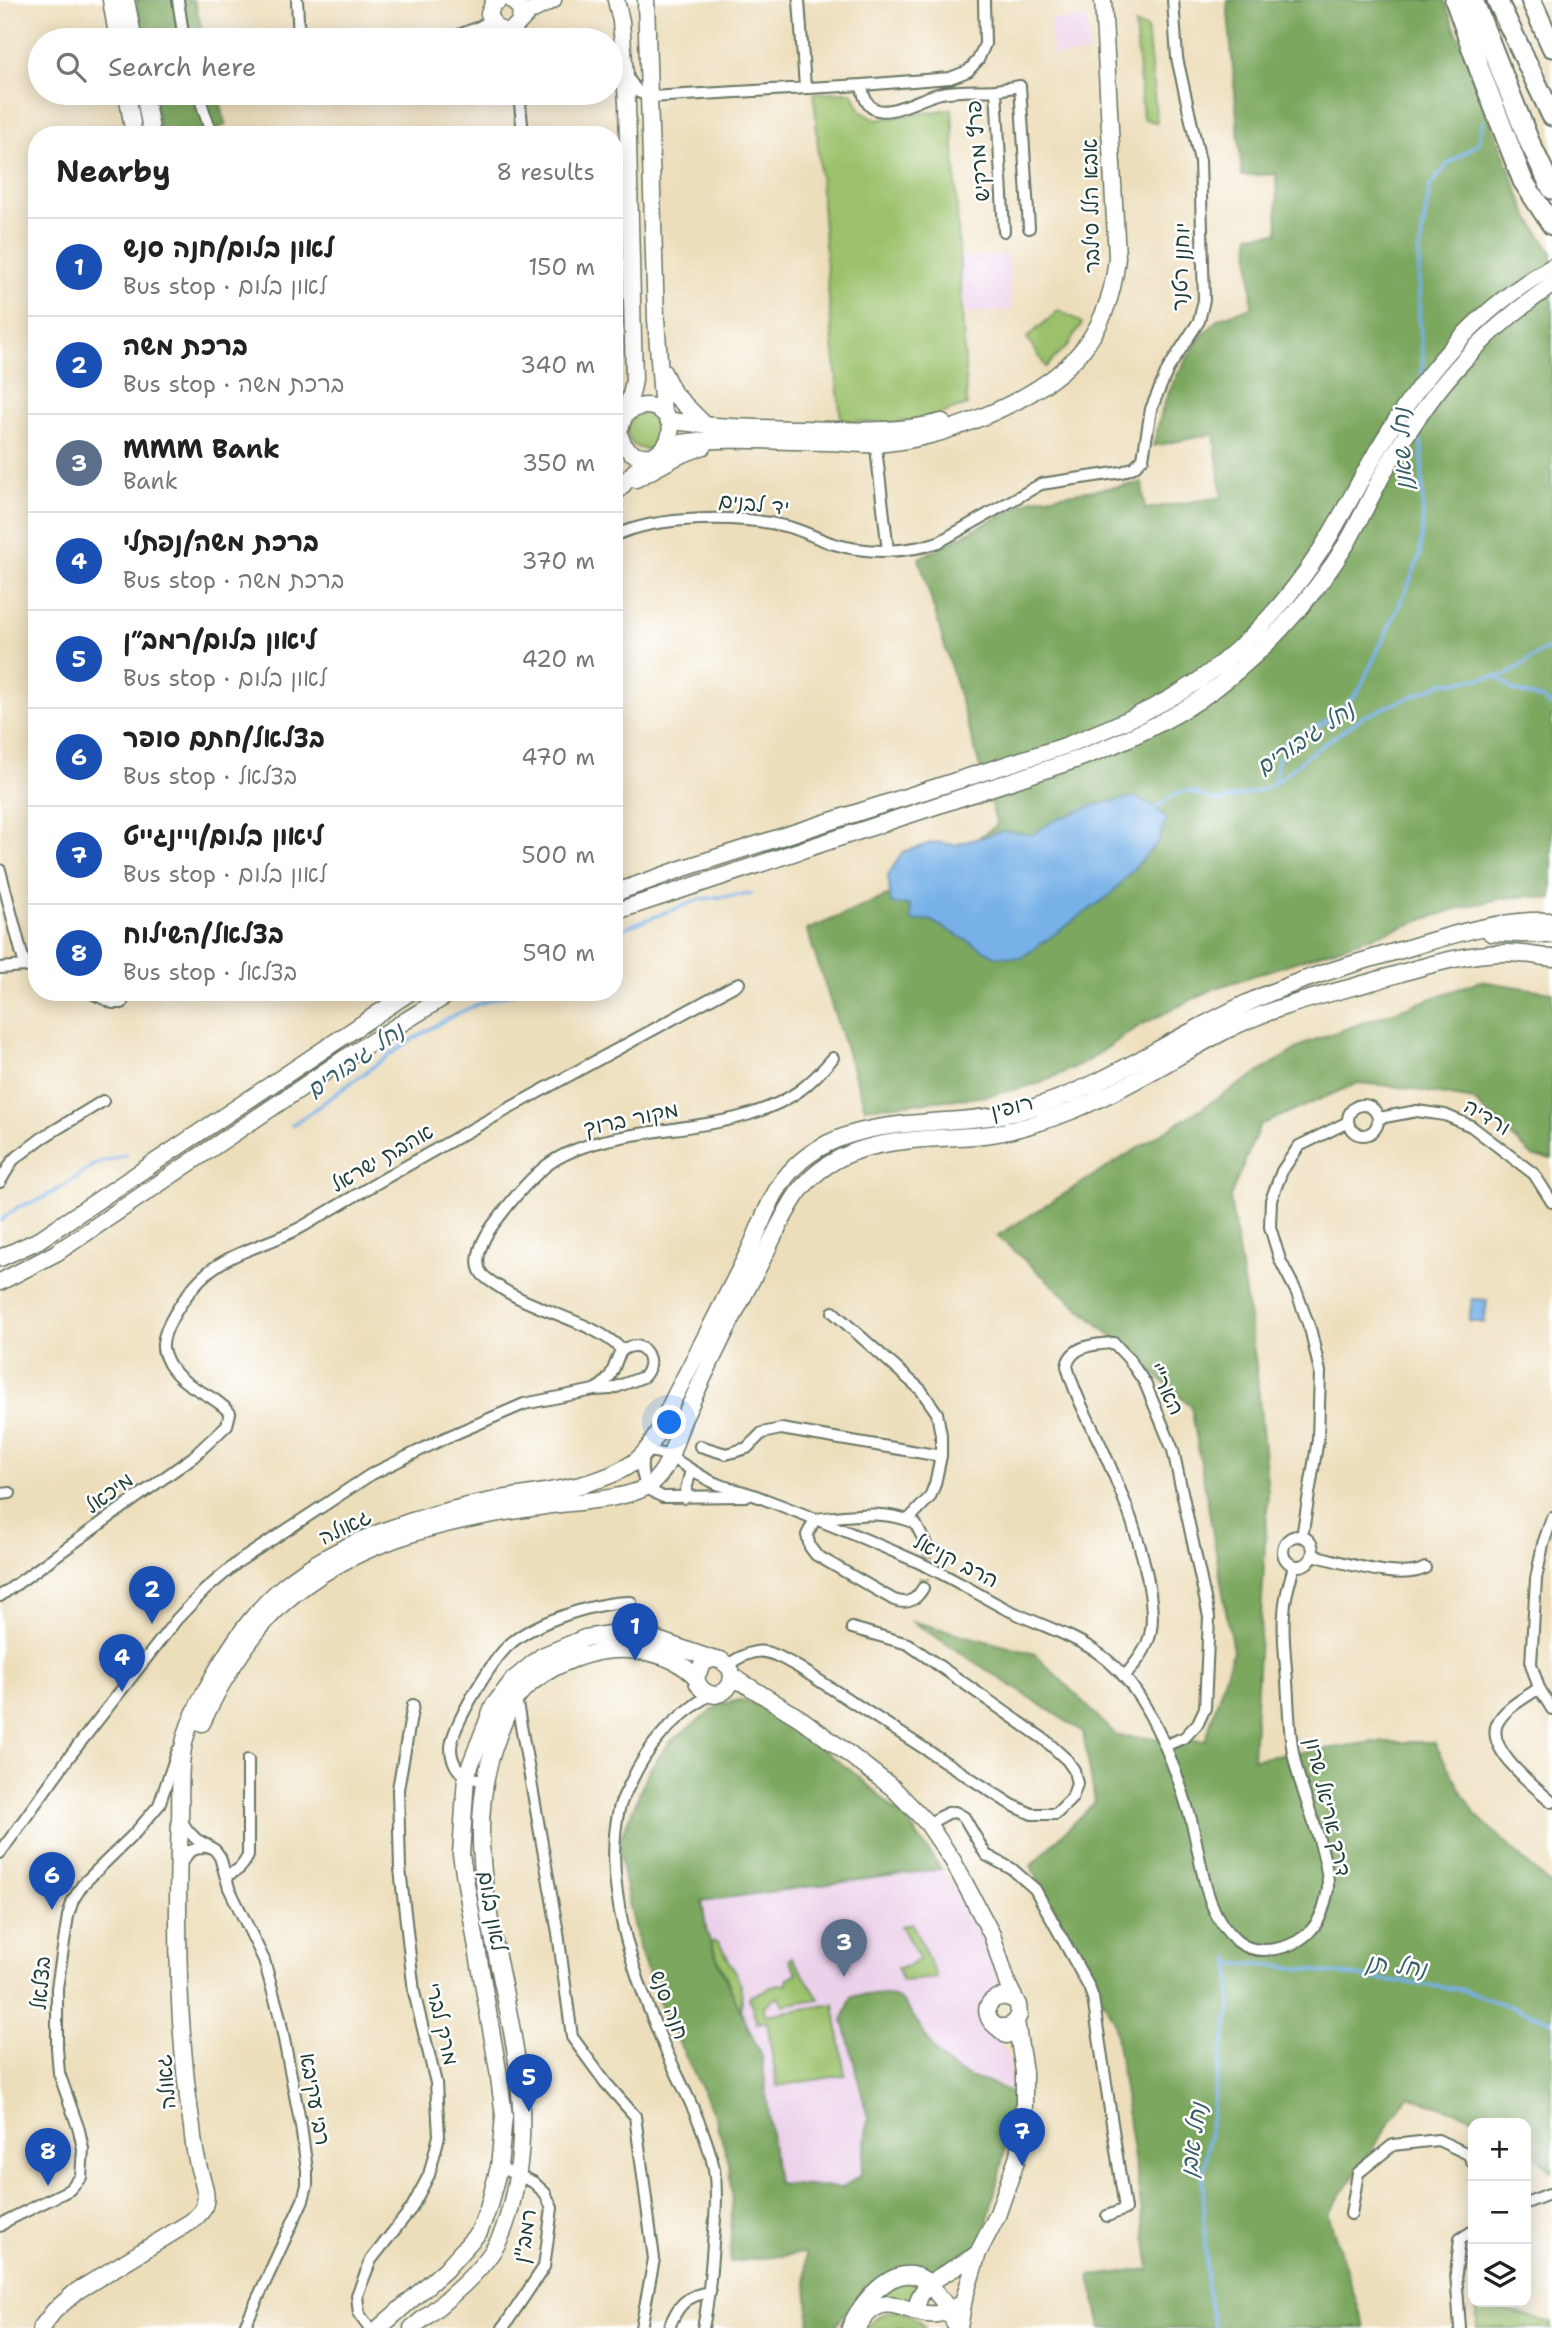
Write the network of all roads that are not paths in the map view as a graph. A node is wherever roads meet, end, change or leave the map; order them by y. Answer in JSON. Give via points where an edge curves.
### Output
{"nodes":[{"id":1,"x":111,"y":0,"type":"edge"},
{"id":2,"x":126,"y":0,"type":"edge"},
{"id":3,"x":178,"y":0,"type":"edge"},
{"id":4,"x":297,"y":0,"type":"edge"},
{"id":5,"x":500,"y":0,"type":"edge"},
{"id":6,"x":512,"y":0,"type":"edge"},
{"id":7,"x":553,"y":0,"type":"edge"},
{"id":8,"x":616,"y":0,"type":"edge"},
{"id":9,"x":646,"y":0,"type":"edge"},
{"id":10,"x":799,"y":0,"type":"edge"},
{"id":11,"x":984,"y":0,"type":"edge"},
{"id":12,"x":1103,"y":0,"type":"edge"},
{"id":13,"x":1173,"y":0,"type":"edge"},
{"id":14,"x":1455,"y":0,"type":"edge"},
{"id":15,"x":1474,"y":0,"type":"edge"},
{"id":16,"x":1497,"y":0,"type":"edge"},
{"id":17,"x":1531,"y":0,"type":"edge"},
{"id":18,"x":490,"y":21,"type":"junction"},
{"id":19,"x":116,"y":28,"type":"edge"},
{"id":20,"x":132,"y":28,"type":"edge"},
{"id":21,"x":182,"y":28,"type":"edge"},
{"id":22,"x":298,"y":28,"type":"edge"},
{"id":23,"x":476,"y":28,"type":"edge"},
{"id":24,"x":497,"y":28,"type":"edge"},
{"id":25,"x":516,"y":28,"type":"edge"},
{"id":26,"x":518,"y":28,"type":"edge"},
{"id":27,"x":622,"y":28,"type":"edge"},
{"id":28,"x":623,"y":46,"type":"edge"},
{"id":29,"x":1552,"y":47,"type":"edge"},
{"id":30,"x":625,"y":71,"type":"junction"},
{"id":31,"x":862,"y":85,"type":"junction"},
{"id":32,"x":805,"y":88,"type":"junction"},
{"id":33,"x":996,"y":90,"type":"junction"},
{"id":34,"x":650,"y":97,"type":"junction"},
{"id":35,"x":129,"y":105,"type":"edge"},
{"id":36,"x":146,"y":105,"type":"edge"},
{"id":37,"x":202,"y":105,"type":"edge"},
{"id":38,"x":520,"y":105,"type":"edge"},
{"id":39,"x":1552,"y":116,"type":"edge"},
{"id":40,"x":132,"y":126,"type":"edge"},
{"id":41,"x":150,"y":126,"type":"edge"},
{"id":42,"x":209,"y":126,"type":"edge"},
{"id":43,"x":522,"y":126,"type":"edge"},
{"id":44,"x":1552,"y":189,"type":"edge"},
{"id":45,"x":1550,"y":223,"type":"edge"},
{"id":46,"x":1029,"y":228,"type":"dead end"},
{"id":47,"x":1004,"y":231,"type":"dead end"},
{"id":48,"x":1552,"y":254,"type":"edge"},
{"id":49,"x":1552,"y":267,"type":"edge"},
{"id":50,"x":1552,"y":285,"type":"edge"},
{"id":51,"x":1449,"y":349,"type":"junction"},
{"id":52,"x":658,"y":360,"type":"junction"},
{"id":53,"x":666,"y":417,"type":"junction"},
{"id":54,"x":623,"y":420,"type":"edge"},
{"id":55,"x":623,"y":425,"type":"edge"},
{"id":56,"x":705,"y":425,"type":"junction"},
{"id":57,"x":875,"y":437,"type":"junction"},
{"id":58,"x":719,"y":441,"type":"junction"},
{"id":59,"x":623,"y":443,"type":"edge"},
{"id":60,"x":667,"y":445,"type":"junction"},
{"id":61,"x":653,"y":456,"type":"junction"},
{"id":62,"x":623,"y":486,"type":"edge"},
{"id":63,"x":623,"y":490,"type":"edge"},
{"id":64,"x":623,"y":532,"type":"edge"},
{"id":65,"x":888,"y":551,"type":"junction"},
{"id":66,"x":0,"y":870,"type":"edge"},
{"id":67,"x":623,"y":890,"type":"edge"},
{"id":68,"x":623,"y":909,"type":"edge"},
{"id":69,"x":1552,"y":921,"type":"edge"},
{"id":70,"x":1458,"y":933,"type":"junction"},
{"id":71,"x":1552,"y":935,"type":"edge"},
{"id":72,"x":1552,"y":958,"type":"edge"},
{"id":73,"x":25,"y":966,"type":"junction"},
{"id":74,"x":28,"y":967,"type":"edge"},
{"id":75,"x":0,"y":968,"type":"edge"},
{"id":76,"x":739,"y":983,"type":"dead end"},
{"id":77,"x":109,"y":1001,"type":"edge"},
{"id":78,"x":396,"y":1001,"type":"edge"},
{"id":79,"x":437,"y":1001,"type":"edge"},
{"id":80,"x":122,"y":1003,"type":"dead end"},
{"id":81,"x":833,"y":1058,"type":"dead end"},
{"id":82,"x":103,"y":1101,"type":"dead end"},
{"id":83,"x":1378,"y":1118,"type":"junction"},
{"id":84,"x":1348,"y":1122,"type":"junction"},
{"id":85,"x":0,"y":1182,"type":"edge"},
{"id":86,"x":1552,"y":1202,"type":"edge"},
{"id":87,"x":0,"y":1258,"type":"edge"},
{"id":88,"x":0,"y":1282,"type":"edge"},
{"id":89,"x":739,"y":1287,"type":"junction"},
{"id":90,"x":833,"y":1312,"type":"dead end"},
{"id":91,"x":622,"y":1350,"type":"junction"},
{"id":92,"x":616,"y":1366,"type":"junction"},
{"id":93,"x":632,"y":1380,"type":"junction"},
{"id":94,"x":594,"y":1390,"type":"junction"},
{"id":95,"x":230,"y":1413,"type":"joint"},
{"id":96,"x":700,"y":1446,"type":"dead end"},
{"id":97,"x":645,"y":1453,"type":"junction"},
{"id":98,"x":670,"y":1456,"type":"junction"},
{"id":99,"x":941,"y":1456,"type":"junction"},
{"id":100,"x":691,"y":1470,"type":"junction"},
{"id":101,"x":647,"y":1487,"type":"junction"},
{"id":102,"x":760,"y":1497,"type":"junction"},
{"id":103,"x":684,"y":1498,"type":"junction"},
{"id":104,"x":1552,"y":1518,"type":"edge"},
{"id":105,"x":815,"y":1519,"type":"junction"},
{"id":106,"x":908,"y":1520,"type":"junction"},
{"id":107,"x":1302,"y":1537,"type":"junction"},
{"id":108,"x":926,"y":1544,"type":"tunnel mouth"},
{"id":109,"x":1312,"y":1555,"type":"junction"},
{"id":110,"x":1294,"y":1566,"type":"junction"},
{"id":111,"x":1425,"y":1568,"type":"dead end"},
{"id":112,"x":923,"y":1588,"type":"dead end"},
{"id":113,"x":0,"y":1596,"type":"edge"},
{"id":114,"x":631,"y":1602,"type":"dead end"},
{"id":115,"x":852,"y":1628,"type":"dead end"},
{"id":116,"x":724,"y":1666,"type":"junction"},
{"id":117,"x":1124,"y":1677,"type":"junction"},
{"id":118,"x":707,"y":1687,"type":"junction"},
{"id":119,"x":1539,"y":1688,"type":"junction"},
{"id":120,"x":763,"y":1697,"type":"junction"},
{"id":121,"x":516,"y":1698,"type":"junction"},
{"id":122,"x":413,"y":1705,"type":"dead end"},
{"id":123,"x":1552,"y":1709,"type":"edge"},
{"id":124,"x":187,"y":1732,"type":"junction"},
{"id":125,"x":1167,"y":1745,"type":"junction"},
{"id":126,"x":248,"y":1760,"type":"dead end"},
{"id":127,"x":466,"y":1776,"type":"junction"},
{"id":128,"x":484,"y":1781,"type":"junction"},
{"id":129,"x":181,"y":1784,"type":"junction"},
{"id":130,"x":1552,"y":1802,"type":"edge"},
{"id":131,"x":180,"y":1818,"type":"junction"},
{"id":132,"x":928,"y":1824,"type":"junction"},
{"id":133,"x":208,"y":1845,"type":"junction"},
{"id":134,"x":0,"y":1853,"type":"edge"},
{"id":135,"x":179,"y":1868,"type":"junction"},
{"id":136,"x":225,"y":1875,"type":"junction"},
{"id":137,"x":1001,"y":1965,"type":"junction"},
{"id":138,"x":996,"y":1998,"type":"junction"},
{"id":139,"x":1014,"y":2000,"type":"junction"},
{"id":140,"x":1016,"y":2021,"type":"junction"},
{"id":141,"x":999,"y":2027,"type":"junction"},
{"id":142,"x":1022,"y":2062,"type":"junction"},
{"id":143,"x":1468,"y":2154,"type":"edge"},
{"id":144,"x":499,"y":2167,"type":"junction"},
{"id":145,"x":517,"y":2173,"type":"junction"},
{"id":146,"x":1552,"y":2195,"type":"edge"},
{"id":147,"x":1531,"y":2201,"type":"edge"},
{"id":148,"x":1351,"y":2214,"type":"dead end"},
{"id":149,"x":1107,"y":2216,"type":"dead end"},
{"id":150,"x":0,"y":2226,"type":"edge"},
{"id":151,"x":1468,"y":2234,"type":"edge"},
{"id":152,"x":978,"y":2253,"type":"junction"},
{"id":153,"x":930,"y":2284,"type":"junction"},
{"id":154,"x":710,"y":2292,"type":"junction"},
{"id":155,"x":964,"y":2299,"type":"junction"},
{"id":156,"x":950,"y":2310,"type":"junction"},
{"id":157,"x":917,"y":2312,"type":"junction"},
{"id":158,"x":41,"y":2328,"type":"edge"},
{"id":159,"x":244,"y":2328,"type":"edge"},
{"id":160,"x":369,"y":2328,"type":"edge"},
{"id":161,"x":379,"y":2328,"type":"edge"},
{"id":162,"x":412,"y":2328,"type":"edge"},
{"id":163,"x":503,"y":2328,"type":"edge"},
{"id":164,"x":640,"y":2328,"type":"edge"},
{"id":165,"x":669,"y":2328,"type":"edge"},
{"id":166,"x":703,"y":2328,"type":"edge"},
{"id":167,"x":850,"y":2328,"type":"edge"},
{"id":168,"x":857,"y":2328,"type":"edge"},
{"id":169,"x":930,"y":2328,"type":"edge"},
{"id":170,"x":957,"y":2328,"type":"edge"},
{"id":171,"x":1460,"y":2328,"type":"edge"}],
"edges":[{"from":1,"to":19,"type":"street"},
{"from":2,"to":20,"type":"street"},
{"from":3,"to":21,"type":"street"},
{"from":4,"to":22,"type":"street"},
{"from":5,"to":18,"type":"street","via":[[490,9]]},
{"from":6,"to":25,"type":"street","via":[[521,10]]},
{"from":7,"to":26,"type":"street","via":[[538,6]]},
{"from":8,"to":27,"type":"street"},
{"from":9,"to":34,"type":"street"},
{"from":10,"to":32,"type":"street"},
{"from":11,"to":31,"type":"street","name":"פרץ מרקיש","via":[[985,44],[968,71],[950,78]]},
{"from":12,"to":57,"type":"street","name":"אבא הלל סילבר","via":[[1117,257],[1101,319],[1076,359],[1031,395],[921,439]]},
{"from":13,"to":65,"type":"street","name":"יוחנן רטנר","via":[[1177,58],[1200,161],[1204,300],[1199,321],[1168,369],[1151,409],[1143,458],[1122,472],[1041,484],[939,542]]},
{"from":14,"to":45,"type":"highway","via":[[1523,181]]},
{"from":15,"to":44,"type":"highway","via":[[1532,150]]},
{"from":16,"to":39,"type":"highway"},
{"from":17,"to":29,"type":"highway"},
{"from":18,"to":23,"type":"street"},
{"from":18,"to":24,"type":"street"},
{"from":28,"to":30,"type":"street"},
{"from":30,"to":34,"type":"street","via":[[638,92]]},
{"from":30,"to":54,"type":"street","via":[[634,379]]},
{"from":31,"to":32,"type":"street","name":"פרץ מרקיש"},
{"from":31,"to":33,"type":"street","name":"פרץ מרקיש","via":[[867,102],[883,111],[941,93]]},
{"from":32,"to":34,"type":"street","name":"פרץ מרקיש"},
{"from":33,"to":46,"type":"street","via":[[1020,86]]},
{"from":33,"to":47,"type":"street","name":"פרץ מרקיש"},
{"from":34,"to":52,"type":"street"},
{"from":35,"to":40,"type":"street"},
{"from":36,"to":41,"type":"street"},
{"from":37,"to":42,"type":"street"},
{"from":38,"to":43,"type":"street"},
{"from":48,"to":51,"type":"street","via":[[1486,305]]},
{"from":49,"to":51,"type":"street","via":[[1486,314]]},
{"from":50,"to":68,"type":"street","via":[[1485,337],[1448,377],[1387,466],[1322,579],[1246,663],[1198,701],[1075,760]]},
{"from":51,"to":67,"type":"street","via":[[1408,402],[1294,589],[1198,681],[1065,746]]},
{"from":52,"to":53,"type":"street"},
{"from":52,"to":56,"type":"street","via":[[674,394]]},
{"from":53,"to":55,"type":"street","via":[[657,408],[642,405],[635,407]]},
{"from":53,"to":56,"type":"street","name":"אבא הלל סילבר"},
{"from":53,"to":60,"type":"street"},
{"from":56,"to":57,"type":"street","name":"אבא הלל סילבר"},
{"from":57,"to":58,"type":"street","name":"אבא הלל סילבר"},
{"from":57,"to":65,"type":"street"},
{"from":58,"to":60,"type":"street","name":"אבא הלל סילבר"},
{"from":58,"to":63,"type":"street","via":[[666,462]]},
{"from":59,"to":61,"type":"street","via":[[630,452]]},
{"from":60,"to":61,"type":"street"},
{"from":61,"to":62,"type":"street"},
{"from":64,"to":65,"type":"street","name":"יד לבנים","via":[[639,526],[696,520],[773,523],[855,549]]},
{"from":66,"to":73,"type":"street"},
{"from":69,"to":70,"type":"street","name":"רופין","via":[[1525,920]]},
{"from":70,"to":71,"type":"street"},
{"from":70,"to":89,"type":"street","name":"רופין","via":[[1250,1002],[1096,1084],[1051,1102],[980,1119],[843,1135],[818,1148],[789,1173],[771,1203]]},
{"from":72,"to":89,"type":"street","name":"רופין","via":[[1503,952],[1413,970],[1252,1018],[1103,1099],[1041,1122],[989,1135],[872,1145],[840,1156],[799,1193]]},
{"from":73,"to":74,"type":"street"},
{"from":73,"to":75,"type":"street"},
{"from":76,"to":95,"type":"street","name":"אהבת ישראל","via":[[427,1153],[292,1233],[218,1264],[205,1274],[165,1332],[162,1348],[178,1378],[223,1404]]},
{"from":77,"to":80,"type":"street"},
{"from":78,"to":87,"type":"street","via":[[37,1241]]},
{"from":79,"to":88,"type":"street","via":[[56,1253]]},
{"from":81,"to":91,"type":"street","name":"מקור ברוך","via":[[813,1081],[785,1101],[753,1114],[602,1142],[567,1153],[515,1195],[488,1232],[479,1252],[481,1273],[518,1298],[607,1337]]},
{"from":82,"to":85,"type":"street","via":[[13,1160]]},
{"from":83,"to":84,"type":"street","via":[[1375,1130],[1364,1135]]},
{"from":83,"to":84,"type":"street","via":[[1372,1107],[1359,1105]]},
{"from":83,"to":86,"type":"street","name":"ורדיה","via":[[1417,1111],[1445,1115],[1471,1126],[1534,1174]]},
{"from":84,"to":107,"type":"street","via":[[1299,1146],[1282,1171],[1271,1200],[1270,1227],[1311,1332],[1320,1372],[1318,1439]]},
{"from":89,"to":97,"type":"street","name":"רופין"},
{"from":89,"to":98,"type":"street","name":"רופין"},
{"from":90,"to":99,"type":"street","via":[[921,1390],[937,1413]]},
{"from":91,"to":92,"type":"street"},
{"from":91,"to":93,"type":"street","via":[[638,1347],[649,1358],[647,1374]]},
{"from":92,"to":93,"type":"street","via":[[622,1376]]},
{"from":92,"to":94,"type":"street","via":[[607,1382]]},
{"from":93,"to":94,"type":"street"},
{"from":94,"to":134,"type":"street","via":[[524,1404],[445,1438],[370,1475],[238,1562],[177,1619]]},
{"from":95,"to":113,"type":"street","name":"מיכאל","via":[[227,1424],[193,1457]]},
{"from":96,"to":99,"type":"street","via":[[726,1454],[747,1448],[762,1433],[781,1429]]},
{"from":97,"to":98,"type":"street","name":"הרב קניאל"},
{"from":97,"to":101,"type":"street","via":[[641,1470]]},
{"from":97,"to":124,"type":"street","name":"גאולה","via":[[599,1479],[478,1503],[377,1533],[301,1574],[271,1598],[238,1636]]},
{"from":98,"to":100,"type":"street","name":"הרב קניאל"},
{"from":98,"to":101,"type":"street","name":"רופין"},
{"from":99,"to":106,"type":"street","via":[[930,1497]]},
{"from":100,"to":102,"type":"street","name":"הרב קניאל"},
{"from":100,"to":103,"type":"street"},
{"from":101,"to":103,"type":"street","name":"הרב קניאל","via":[[663,1497]]},
{"from":101,"to":129,"type":"street","name":"גאולה","via":[[432,1527],[380,1545],[306,1584],[259,1629],[220,1689]]},
{"from":102,"to":103,"type":"street","name":"הרב קניאל"},
{"from":102,"to":105,"type":"street","name":"הרב קניאל"},
{"from":104,"to":119,"type":"street","via":[[1536,1579],[1532,1628],[1531,1664]]},
{"from":105,"to":106,"type":"street","via":[[877,1514]]},
{"from":105,"to":112,"type":"street","via":[[807,1535],[816,1555],[894,1601],[911,1601]]},
{"from":105,"to":117,"type":"street","name":"הרב קניאל","via":[[1082,1641],[1107,1657]]},
{"from":106,"to":108,"type":"street","via":[[915,1523]]},
{"from":107,"to":109,"type":"street","via":[[1309,1542]]},
{"from":107,"to":110,"type":"street","via":[[1289,1538],[1282,1549],[1284,1558]]},
{"from":109,"to":110,"type":"street","via":[[1306,1564]]},
{"from":109,"to":111,"type":"street","via":[[1397,1574]]},
{"from":110,"to":125,"type":"street","name":"דרך אריאל שרון","via":[[1285,1598],[1283,1635],[1290,1728],[1329,1889],[1322,1915],[1299,1941],[1282,1948],[1251,1949],[1226,1930],[1214,1910]]},
{"from":114,"to":127,"type":"street","via":[[574,1612],[511,1643],[491,1665],[451,1744],[454,1765]]},
{"from":115,"to":116,"type":"street","via":[[908,1644],[1045,1740],[1074,1770],[1077,1784],[1072,1798],[1047,1816],[1012,1805],[771,1652],[749,1652]]},
{"from":116,"to":118,"type":"street","via":[[730,1685]]},
{"from":116,"to":118,"type":"street","via":[[703,1663]]},
{"from":116,"to":120,"type":"street","name":"לאון בלום"},
{"from":116,"to":127,"type":"street","name":"לאון בלום","via":[[649,1637],[616,1633],[585,1638],[542,1656],[513,1680],[494,1705]]},
{"from":117,"to":125,"type":"street"},
{"from":117,"to":125,"type":"street","name":"האר\"י","via":[[1149,1640],[1152,1608],[1147,1571],[1067,1366],[1085,1346],[1114,1343],[1145,1383],[1173,1450],[1209,1617],[1205,1708],[1185,1737]]},
{"from":118,"to":120,"type":"street","name":"לאון בלום"},
{"from":118,"to":121,"type":"street","name":"לאון בלום","via":[[670,1659],[613,1650],[575,1657],[544,1674]]},
{"from":118,"to":154,"type":"street","name":"חנה סנש","via":[[643,1757],[620,1807],[615,1844],[624,1934],[714,2169],[717,2203]]},
{"from":119,"to":123,"type":"street"},
{"from":119,"to":130,"type":"street","via":[[1507,1711],[1496,1727],[1496,1736],[1516,1770]]},
{"from":120,"to":132,"type":"street","name":"לאון בלום","via":[[801,1718],[893,1788]]},
{"from":121,"to":128,"type":"street","name":"לאון בלום"},
{"from":121,"to":164,"type":"street","via":[[572,2037],[635,2116],[654,2259]]},
{"from":122,"to":160,"type":"street","name":"מרק לברי","via":[[398,1789],[400,1869],[414,1992],[436,2083],[439,2136],[429,2175],[411,2209],[371,2260],[357,2295],[359,2314]]},
{"from":124,"to":129,"type":"street","name":"גאולה"},
{"from":124,"to":150,"type":"street","name":"בצלאל","via":[[159,1805],[83,1884],[68,1916],[57,1988],[57,2048],[83,2148],[81,2177],[69,2190]]},
{"from":126,"to":136,"type":"street","via":[[248,1856],[243,1867]]},
{"from":127,"to":128,"type":"street"},
{"from":127,"to":144,"type":"street","name":"לאון בלום","via":[[461,1855],[504,2116]]},
{"from":128,"to":145,"type":"street","name":"לאון בלום","via":[[481,1854],[518,2068],[522,2116]]},
{"from":129,"to":131,"type":"street","name":"גאולה"},
{"from":131,"to":133,"type":"street","name":"רבי עקיבא","via":[[196,1839]]},
{"from":131,"to":135,"type":"street","name":"גאולה"},
{"from":132,"to":137,"type":"street","name":"לאון בלום","via":[[992,1935]]},
{"from":132,"to":149,"type":"street","via":[[948,1812],[964,1817],[986,1855],[1035,1889],[1089,1987],[1125,2209]]},
{"from":133,"to":135,"type":"street","via":[[190,1851]]},
{"from":133,"to":136,"type":"street","name":"רבי עקיבא","via":[[220,1857]]},
{"from":135,"to":158,"type":"street","name":"גאולה","via":[[183,2056],[205,2205],[198,2216],[166,2238],[77,2291]]},
{"from":136,"to":159,"type":"street","name":"רבי עקיבא","via":[[264,1960],[294,2085],[307,2170],[303,2200]]},
{"from":137,"to":138,"type":"street","name":"לאון בלום"},
{"from":137,"to":139,"type":"street","name":"לאון בלום"},
{"from":138,"to":139,"type":"street"},
{"from":138,"to":141,"type":"street","via":[[988,2013]]},
{"from":139,"to":140,"type":"street","via":[[1019,2010]]},
{"from":140,"to":141,"type":"street"},
{"from":140,"to":142,"type":"street"},
{"from":141,"to":142,"type":"street"},
{"from":142,"to":152,"type":"street","via":[[1024,2116],[1018,2155],[997,2216]]},
{"from":143,"to":148,"type":"street","via":[[1438,2140],[1394,2145],[1358,2173]]},
{"from":144,"to":145,"type":"street","name":"רמב\"ן"},
{"from":144,"to":161,"type":"street","name":"לאון בלום","via":[[479,2232],[445,2270]]},
{"from":145,"to":162,"type":"street","name":"לאון בלום","via":[[498,2243],[474,2274]]},
{"from":145,"to":163,"type":"street","name":"רמב\"ן","via":[[545,2193],[552,2208],[544,2267]]},
{"from":146,"to":147,"type":"street"},
{"from":151,"to":171,"type":"street","via":[[1460,2239],[1456,2273]]},
{"from":152,"to":153,"type":"street"},
{"from":152,"to":155,"type":"street"},
{"from":153,"to":156,"type":"street"},
{"from":153,"to":157,"type":"street","via":[[919,2295]]},
{"from":153,"to":167,"type":"street","via":[[915,2275],[896,2277],[869,2297]]},
{"from":154,"to":165,"type":"street","via":[[690,2296]]},
{"from":154,"to":166,"type":"street","name":"חנה סנש"},
{"from":155,"to":156,"type":"street"},
{"from":155,"to":170,"type":"street"},
{"from":156,"to":157,"type":"street"},
{"from":156,"to":170,"type":"street"},
{"from":157,"to":168,"type":"street","via":[[898,2304],[880,2306]]},
{"from":157,"to":169,"type":"street"}]}
